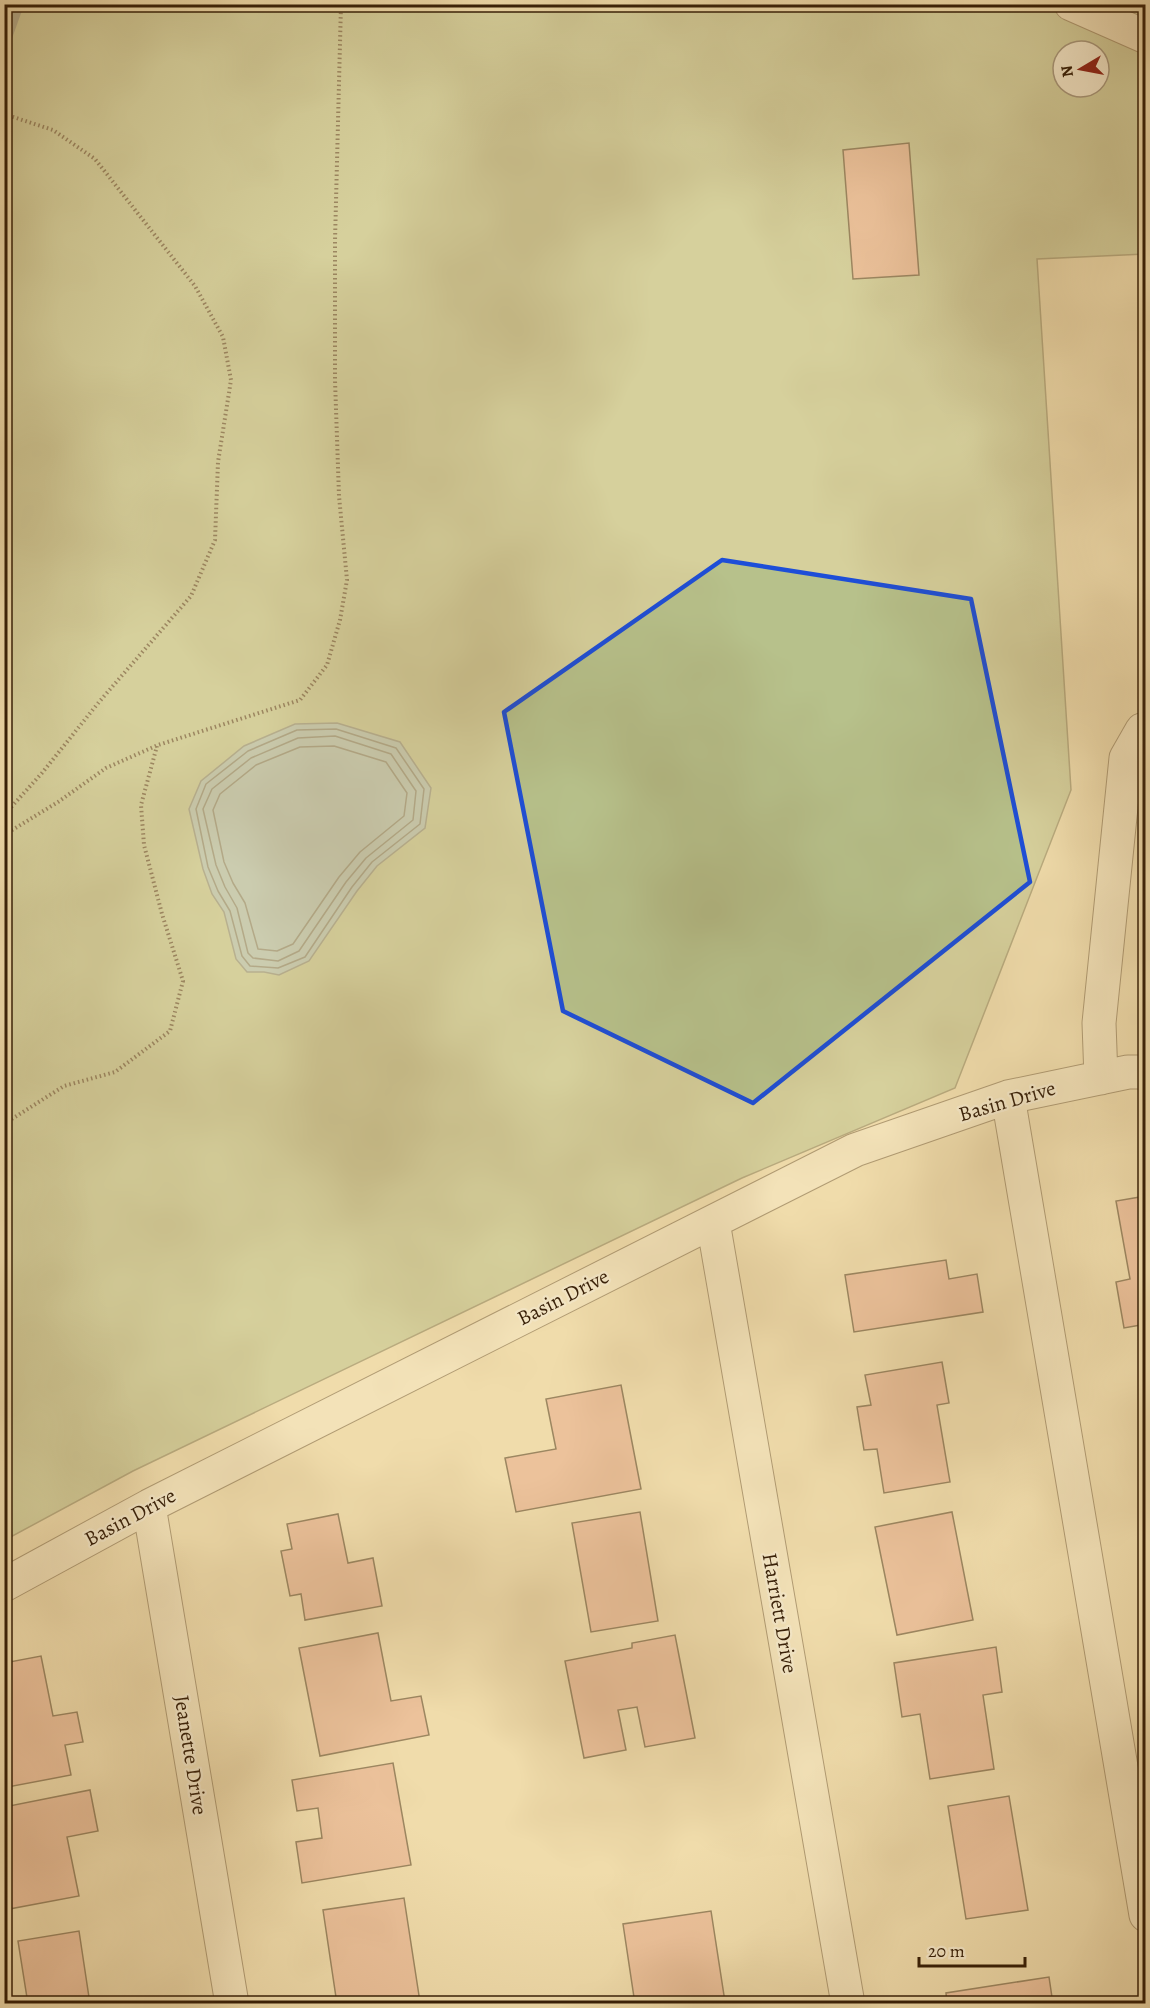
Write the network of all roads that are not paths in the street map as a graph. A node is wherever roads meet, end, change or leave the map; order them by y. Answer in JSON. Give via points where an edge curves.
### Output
{"nodes":[{"id":1,"x":1071,"y":4,"type":"edge"},
{"id":2,"x":1146,"y":38,"type":"edge"},
{"id":3,"x":1146,"y":730,"type":"edge"},
{"id":4,"x":1146,"y":1072,"type":"edge"},
{"id":5,"x":1101,"y":1078,"type":"junction"},
{"id":6,"x":1008,"y":1097,"type":"junction"},
{"id":7,"x":713,"y":1222,"type":"junction"},
{"id":8,"x":149,"y":1506,"type":"junction"},
{"id":9,"x":4,"y":1585,"type":"edge"},
{"id":10,"x":1146,"y":1915,"type":"edge"},
{"id":11,"x":232,"y":2004,"type":"edge"},
{"id":12,"x":848,"y":2004,"type":"edge"}],
"edges":[{"from":1,"to":2,"type":"street"},
{"from":3,"to":5,"type":"street","via":[[1142,730],[1126,758],[1099,1023]]},
{"from":4,"to":5,"type":"street","name":"Basin Drive"},
{"from":5,"to":6,"type":"street","name":"Basin Drive"},
{"from":6,"to":7,"type":"street","name":"Basin Drive","via":[[855,1150]]},
{"from":6,"to":10,"type":"street"},
{"from":7,"to":8,"type":"street","name":"Basin Drive"},
{"from":7,"to":12,"type":"street","name":"Harriett Drive"},
{"from":8,"to":9,"type":"street","name":"Basin Drive"},
{"from":8,"to":11,"type":"street","name":"Jeanette Drive"}]}
